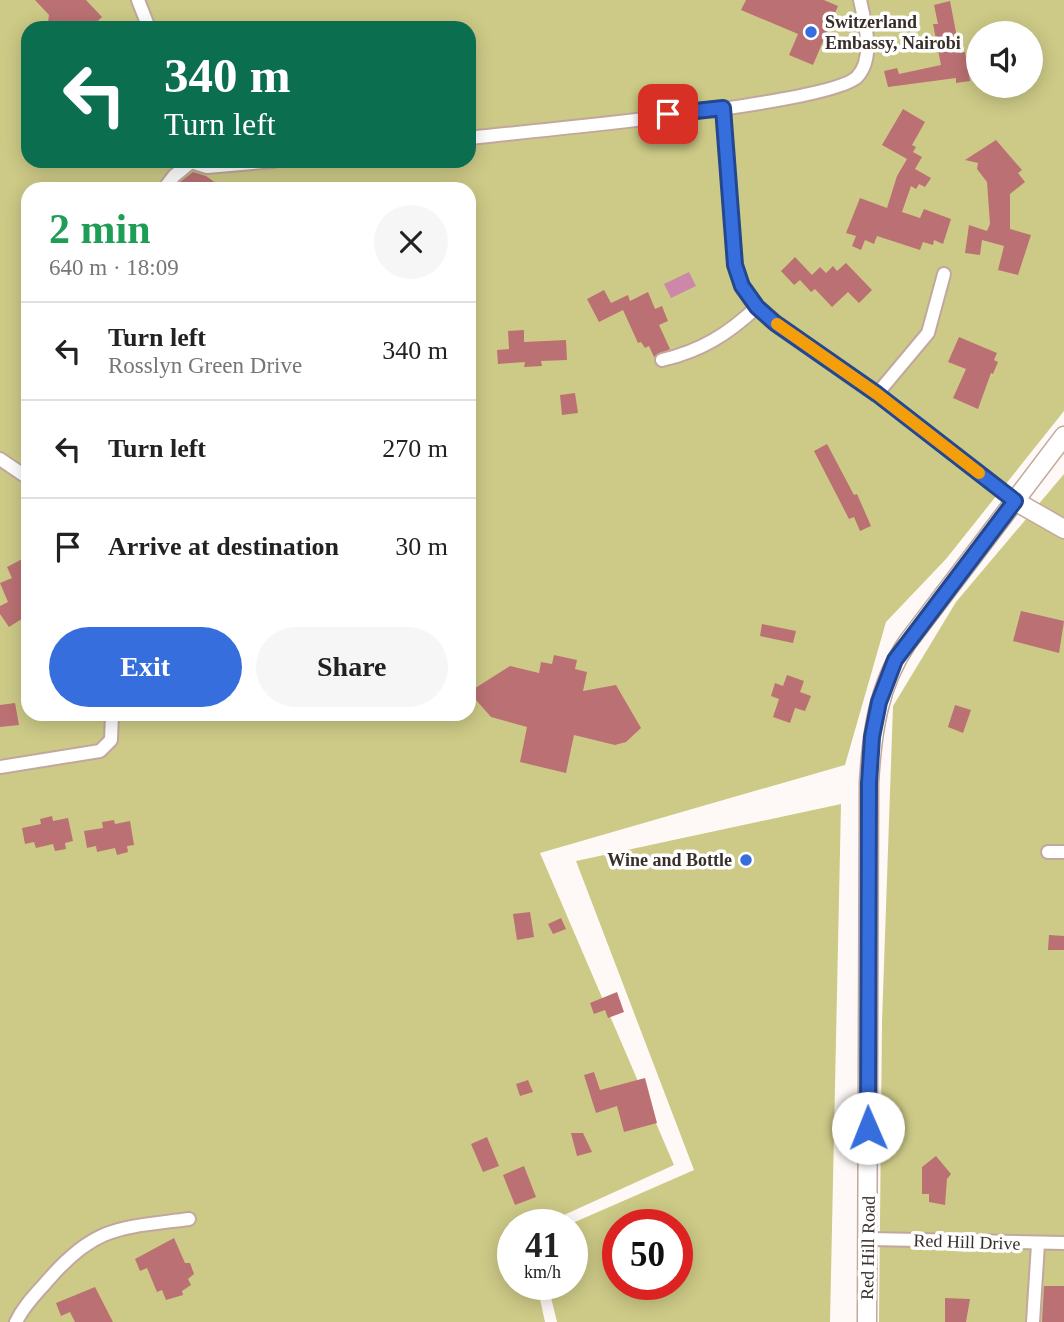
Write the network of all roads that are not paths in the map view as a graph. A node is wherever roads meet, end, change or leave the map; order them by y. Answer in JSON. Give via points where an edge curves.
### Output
{"nodes":[{"id":1,"x":138,"y":0,"type":"edge"},
{"id":2,"x":860,"y":0,"type":"edge"},
{"id":3,"x":146,"y":21,"type":"edge"},
{"id":4,"x":723,"y":108,"type":"junction"},
{"id":5,"x":476,"y":137,"type":"edge"},
{"id":6,"x":185,"y":168,"type":"edge"},
{"id":7,"x":171,"y":182,"type":"edge"},
{"id":8,"x":944,"y":274,"type":"dead end"},
{"id":9,"x":757,"y":307,"type":"junction"},
{"id":10,"x":662,"y":359,"type":"dead end"},
{"id":11,"x":877,"y":394,"type":"junction"},
{"id":12,"x":1064,"y":436,"type":"edge"},
{"id":13,"x":0,"y":459,"type":"edge"},
{"id":14,"x":21,"y":473,"type":"edge"},
{"id":15,"x":1015,"y":501,"type":"junction"},
{"id":16,"x":1064,"y":529,"type":"edge"},
{"id":17,"x":112,"y":721,"type":"edge"},
{"id":18,"x":0,"y":767,"type":"edge"},
{"id":19,"x":1048,"y":852,"type":"dead end"},
{"id":20,"x":1064,"y":852,"type":"edge"},
{"id":21,"x":189,"y":1219,"type":"dead end"},
{"id":22,"x":869,"y":1239,"type":"junction"},
{"id":23,"x":1064,"y":1243,"type":"edge"},
{"id":24,"x":1038,"y":1244,"type":"junction"},
{"id":25,"x":16,"y":1322,"type":"edge"},
{"id":26,"x":867,"y":1322,"type":"edge"},
{"id":27,"x":1033,"y":1322,"type":"edge"}],
"edges":[{"from":1,"to":3,"type":"street"},
{"from":2,"to":4,"type":"street","via":[[866,60],[851,81],[825,91]]},
{"from":4,"to":5,"type":"street"},
{"from":4,"to":9,"type":"street","via":[[735,265],[742,286]]},
{"from":6,"to":7,"type":"street"},
{"from":8,"to":11,"type":"street","via":[[928,333]]},
{"from":9,"to":10,"type":"street","via":[[733,330],[706,346]]},
{"from":9,"to":11,"type":"street"},
{"from":11,"to":15,"type":"street"},
{"from":12,"to":15,"type":"main road","name":"Red Hill Road"},
{"from":13,"to":14,"type":"street"},
{"from":15,"to":16,"type":"main road"},
{"from":15,"to":22,"type":"main road","name":"Red Hill Road","via":[[907,643],[888,675],[872,737]]},
{"from":17,"to":18,"type":"street","via":[[111,740],[100,751]]},
{"from":19,"to":20,"type":"street"},
{"from":21,"to":25,"type":"street","via":[[98,1235],[61,1266]]},
{"from":22,"to":24,"type":"street","name":"Red Hill Drive"},
{"from":22,"to":26,"type":"main road","name":"Red Hill Road"},
{"from":23,"to":24,"type":"street","name":"Red Hill Drive"},
{"from":24,"to":27,"type":"street"}]}
